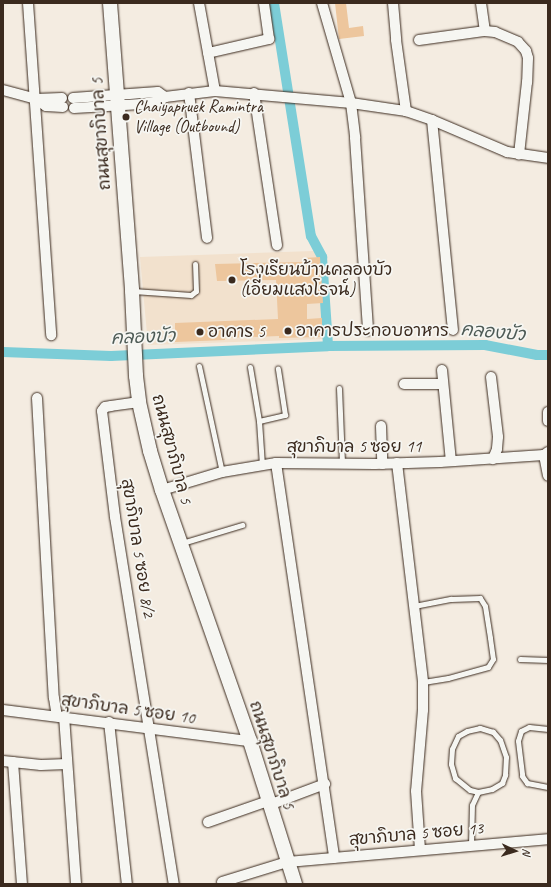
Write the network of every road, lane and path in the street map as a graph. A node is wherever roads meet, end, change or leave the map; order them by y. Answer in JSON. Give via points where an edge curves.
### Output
{"nodes":[{"id":1,"x":28,"y":3,"type":"edge"},
{"id":2,"x":110,"y":3,"type":"edge"},
{"id":3,"x":199,"y":3,"type":"edge"},
{"id":4,"x":264,"y":3,"type":"edge"},
{"id":5,"x":322,"y":3,"type":"edge"},
{"id":6,"x":393,"y":3,"type":"edge"},
{"id":7,"x":481,"y":3,"type":"edge"},
{"id":8,"x":485,"y":31,"type":"junction"},
{"id":9,"x":419,"y":40,"type":"dead end"},
{"id":10,"x":208,"y":53,"type":"junction"},
{"id":11,"x":3,"y":90,"type":"edge"},
{"id":12,"x":215,"y":91,"type":"junction"},
{"id":13,"x":254,"y":93,"type":"junction"},
{"id":14,"x":189,"y":94,"type":"junction"},
{"id":15,"x":36,"y":99,"type":"junction"},
{"id":16,"x":117,"y":100,"type":"junction"},
{"id":17,"x":62,"y":103,"type":"dead end"},
{"id":18,"x":73,"y":103,"type":"dead end"},
{"id":19,"x":351,"y":103,"type":"junction"},
{"id":20,"x":406,"y":111,"type":"junction"},
{"id":21,"x":432,"y":120,"type":"junction"},
{"id":22,"x":519,"y":155,"type":"junction"},
{"id":23,"x":548,"y":158,"type":"edge"},
{"id":24,"x":207,"y":238,"type":"dead end"},
{"id":25,"x":277,"y":245,"type":"dead end"},
{"id":26,"x":195,"y":264,"type":"dead end"},
{"id":27,"x":132,"y":291,"type":"junction"},
{"id":28,"x":453,"y":330,"type":"dead end"},
{"id":29,"x":368,"y":331,"type":"dead end"},
{"id":30,"x":51,"y":335,"type":"dead end"},
{"id":31,"x":199,"y":366,"type":"dead end"},
{"id":32,"x":250,"y":367,"type":"dead end"},
{"id":33,"x":278,"y":369,"type":"dead end"},
{"id":34,"x":442,"y":370,"type":"dead end"},
{"id":35,"x":490,"y":377,"type":"dead end"},
{"id":36,"x":404,"y":384,"type":"dead end"},
{"id":37,"x":443,"y":384,"type":"junction"},
{"id":38,"x":339,"y":388,"type":"dead end"},
{"id":39,"x":37,"y":398,"type":"dead end"},
{"id":40,"x":139,"y":402,"type":"junction"},
{"id":41,"x":548,"y":412,"type":"edge"},
{"id":42,"x":259,"y":421,"type":"junction"},
{"id":43,"x":548,"y":421,"type":"edge"},
{"id":44,"x":381,"y":426,"type":"dead end"},
{"id":45,"x":546,"y":454,"type":"edge"},
{"id":46,"x":493,"y":458,"type":"junction"},
{"id":47,"x":451,"y":461,"type":"junction"},
{"id":48,"x":276,"y":463,"type":"junction"},
{"id":49,"x":342,"y":463,"type":"junction"},
{"id":50,"x":397,"y":463,"type":"junction"},
{"id":51,"x":382,"y":464,"type":"junction"},
{"id":52,"x":262,"y":465,"type":"junction"},
{"id":53,"x":222,"y":472,"type":"junction"},
{"id":54,"x":548,"y":476,"type":"edge"},
{"id":55,"x":162,"y":490,"type":"junction"},
{"id":56,"x":242,"y":525,"type":"dead end"},
{"id":57,"x":181,"y":543,"type":"junction"},
{"id":58,"x":414,"y":606,"type":"junction"},
{"id":59,"x":520,"y":659,"type":"dead end"},
{"id":60,"x":548,"y":660,"type":"edge"},
{"id":61,"x":422,"y":682,"type":"junction"},
{"id":62,"x":3,"y":710,"type":"edge"},
{"id":63,"x":61,"y":716,"type":"junction"},
{"id":64,"x":109,"y":722,"type":"junction"},
{"id":65,"x":149,"y":728,"type":"junction"},
{"id":66,"x":548,"y":729,"type":"edge"},
{"id":67,"x":250,"y":741,"type":"junction"},
{"id":68,"x":8,"y":761,"type":"edge"},
{"id":69,"x":67,"y":764,"type":"junction"},
{"id":70,"x":324,"y":784,"type":"junction"},
{"id":71,"x":548,"y":787,"type":"edge"},
{"id":72,"x":478,"y":792,"type":"junction"},
{"id":73,"x":268,"y":803,"type":"junction"},
{"id":74,"x":208,"y":822,"type":"dead end"},
{"id":75,"x":548,"y":839,"type":"edge"},
{"id":76,"x":471,"y":845,"type":"junction"},
{"id":77,"x":420,"y":849,"type":"junction"},
{"id":78,"x":334,"y":858,"type":"junction"},
{"id":79,"x":287,"y":862,"type":"junction"},
{"id":80,"x":222,"y":882,"type":"dead end"},
{"id":81,"x":22,"y":884,"type":"edge"},
{"id":82,"x":76,"y":884,"type":"edge"},
{"id":83,"x":127,"y":884,"type":"edge"},
{"id":84,"x":174,"y":884,"type":"edge"},
{"id":85,"x":295,"y":884,"type":"edge"}],
"edges":[{"from":1,"to":15,"type":"street"},
{"from":2,"to":16,"type":"street","name":"ถนนสุขาภิบาล 5"},
{"from":3,"to":10,"type":"street"},
{"from":4,"to":10,"type":"street","via":[[269,39]]},
{"from":5,"to":19,"type":"street"},
{"from":6,"to":20,"type":"street"},
{"from":7,"to":8,"type":"street"},
{"from":8,"to":9,"type":"street"},
{"from":8,"to":22,"type":"street","via":[[495,32],[518,42],[526,51],[528,58]]},
{"from":10,"to":12,"type":"street"},
{"from":11,"to":15,"type":"street"},
{"from":12,"to":13,"type":"street"},
{"from":12,"to":14,"type":"street"},
{"from":13,"to":19,"type":"street"},
{"from":13,"to":25,"type":"street"},
{"from":14,"to":16,"type":"street","via":[[165,97],[158,92]]},
{"from":14,"to":24,"type":"street"},
{"from":15,"to":17,"type":"street","via":[[46,106]]},
{"from":15,"to":30,"type":"street"},
{"from":16,"to":18,"type":"street"},
{"from":16,"to":27,"type":"street","name":"ถนนสุขาภิบาล 5"},
{"from":19,"to":20,"type":"street"},
{"from":19,"to":29,"type":"street"},
{"from":20,"to":21,"type":"street"},
{"from":21,"to":22,"type":"street"},
{"from":21,"to":28,"type":"street"},
{"from":22,"to":23,"type":"street"},
{"from":26,"to":27,"type":"lane","via":[[196,291],[191,295]]},
{"from":27,"to":40,"type":"street","name":"ถนนสุขาภิบาล 5"},
{"from":31,"to":53,"type":"lane"},
{"from":32,"to":42,"type":"lane"},
{"from":33,"to":42,"type":"lane","via":[[285,415]]},
{"from":34,"to":37,"type":"street"},
{"from":35,"to":46,"type":"street","via":[[498,437]]},
{"from":36,"to":37,"type":"street"},
{"from":37,"to":47,"type":"street"},
{"from":38,"to":49,"type":"lane"},
{"from":39,"to":63,"type":"street","via":[[53,690]]},
{"from":40,"to":55,"type":"street","name":"ถนนสุขาภิบาล 5"},
{"from":40,"to":65,"type":"street","name":"สุขาภิบาล 5 ซอย 8/2","via":[[105,407],[102,411],[115,517]]},
{"from":41,"to":43,"type":"street"},
{"from":42,"to":52,"type":"lane"},
{"from":44,"to":51,"type":"street"},
{"from":45,"to":46,"type":"street","name":"สุขาภิบาล 5 ซอย 11"},
{"from":45,"to":54,"type":"street"},
{"from":46,"to":47,"type":"street","name":"สุขาภิบาล 5 ซอย 11"},
{"from":47,"to":50,"type":"street","name":"สุขาภิบาล 5 ซอย 11"},
{"from":48,"to":49,"type":"street","name":"สุขาภิบาล 5 ซอย 11"},
{"from":48,"to":52,"type":"street","name":"สุขาภิบาล 5 ซอย 11"},
{"from":48,"to":70,"type":"street"},
{"from":49,"to":51,"type":"street","name":"สุขาภิบาล 5 ซอย 11"},
{"from":50,"to":51,"type":"street","name":"สุขาภิบาล 5 ซอย 11"},
{"from":50,"to":58,"type":"street"},
{"from":52,"to":53,"type":"street","name":"สุขาภิบาล 5 ซอย 11"},
{"from":53,"to":55,"type":"street","name":"สุขาภิบาล 5 ซอย 11"},
{"from":55,"to":57,"type":"street","name":"ถนนสุขาภิบาล 5"},
{"from":56,"to":57,"type":"lane"},
{"from":57,"to":67,"type":"street","name":"ถนนสุขาภิบาล 5"},
{"from":58,"to":61,"type":"street"},
{"from":58,"to":61,"type":"lane","via":[[451,599],[480,598],[484,606],[491,645],[492,659],[488,667]]},
{"from":59,"to":60,"type":"lane"},
{"from":61,"to":77,"type":"street","via":[[423,710],[416,791]]},
{"from":62,"to":63,"type":"street","name":"สุขาภิบาล 5 ซอย 10"},
{"from":63,"to":64,"type":"street","name":"สุขาภิบาล 5 ซอย 10"},
{"from":63,"to":69,"type":"street"},
{"from":64,"to":65,"type":"street","name":"สุขาภิบาล 5 ซอย 10"},
{"from":64,"to":83,"type":"street"},
{"from":65,"to":67,"type":"street","name":"สุขาภิบาล 5 ซอย 10"},
{"from":65,"to":84,"type":"street","name":"สุขาภิบาล 5 ซอย 8/2"},
{"from":66,"to":71,"type":"lane","via":[[529,727],[521,731],[518,741],[522,776],[527,783]]},
{"from":67,"to":73,"type":"street","name":"ถนนสุขาภิบาล 5"},
{"from":68,"to":69,"type":"street","via":[[41,765]]},
{"from":68,"to":81,"type":"street"},
{"from":69,"to":82,"type":"street"},
{"from":70,"to":73,"type":"street"},
{"from":70,"to":78,"type":"street"},
{"from":72,"to":72,"type":"lane","via":[[470,790],[455,778],[451,764],[452,749],[458,736],[480,728],[493,732],[500,740],[506,757],[502,783],[492,789]]},
{"from":72,"to":76,"type":"lane","via":[[472,805]]},
{"from":73,"to":74,"type":"street"},
{"from":73,"to":79,"type":"street","name":"ถนนสุขาภิบาล 5"},
{"from":75,"to":76,"type":"street","name":"สุขาภิบาล 5 ซอย 13"},
{"from":76,"to":77,"type":"street","name":"สุขาภิบาล 5 ซอย 13"},
{"from":77,"to":78,"type":"street","name":"สุขาภิบาล 5 ซอย 13"},
{"from":78,"to":79,"type":"street","name":"สุขาภิบาล 5 ซอย 13"},
{"from":79,"to":80,"type":"street","name":"สุขาภิบาล 5 ซอย 13"},
{"from":79,"to":85,"type":"street","name":"ถนนสุขาภิบาล 5"}]}
